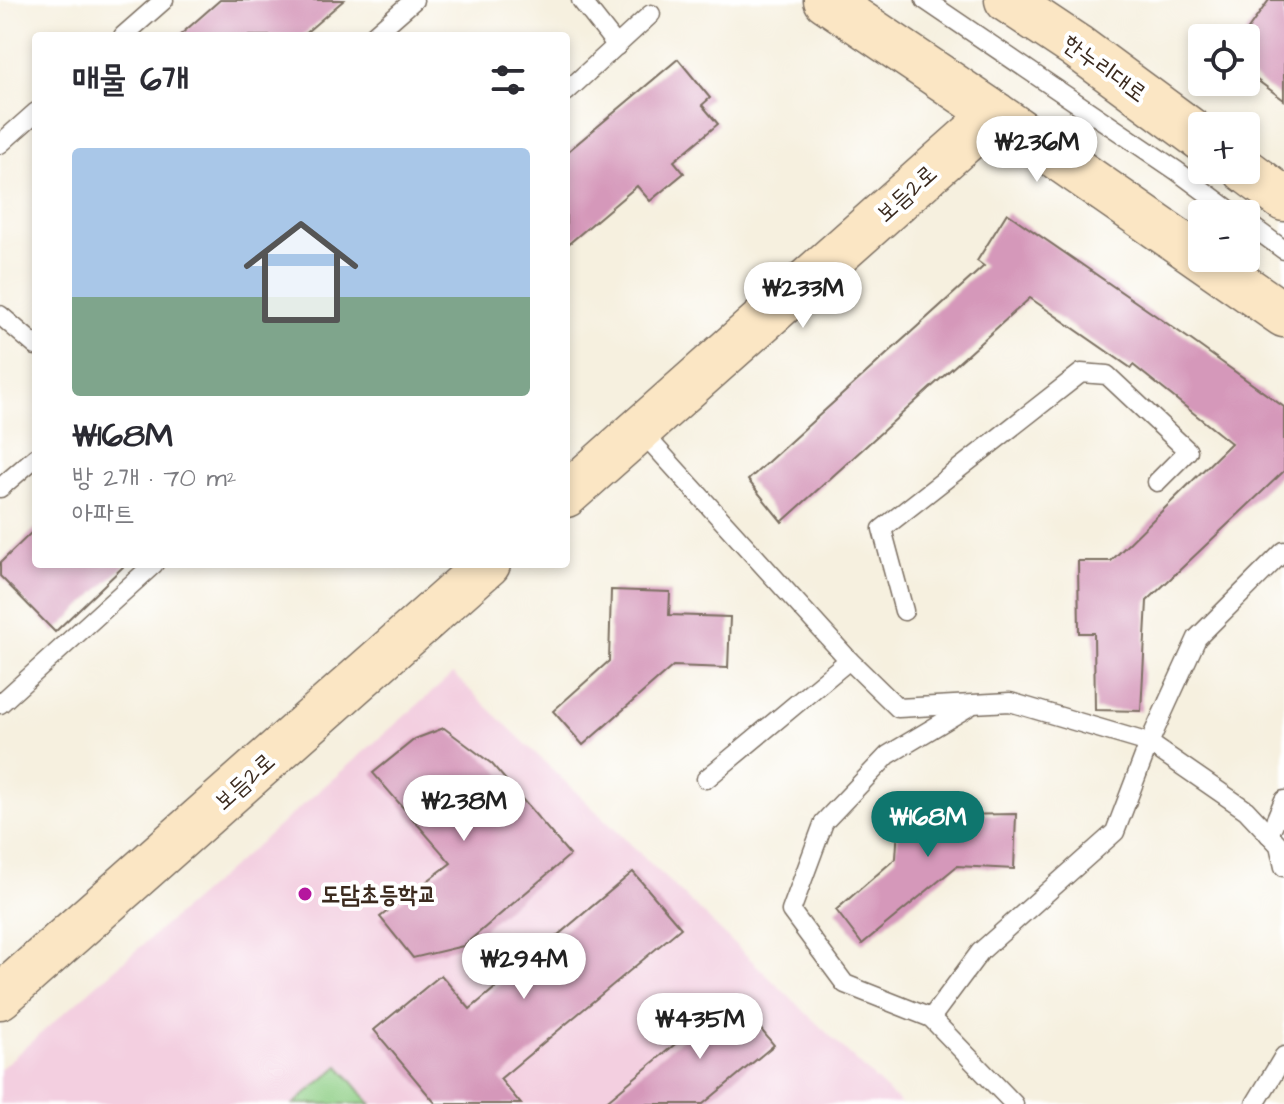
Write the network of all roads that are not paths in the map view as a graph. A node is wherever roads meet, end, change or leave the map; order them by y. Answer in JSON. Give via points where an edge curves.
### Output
{"nodes":[{"id":1,"x":164,"y":0,"type":"edge"},
{"id":2,"x":414,"y":0,"type":"edge"},
{"id":3,"x":581,"y":0,"type":"edge"},
{"id":4,"x":826,"y":0,"type":"edge"},
{"id":5,"x":925,"y":0,"type":"edge"},
{"id":6,"x":1007,"y":0,"type":"edge"},
{"id":7,"x":651,"y":14,"type":"dead end"},
{"id":8,"x":128,"y":32,"type":"edge"},
{"id":9,"x":378,"y":32,"type":"edge"},
{"id":10,"x":617,"y":46,"type":"junction"},
{"id":11,"x":570,"y":88,"type":"edge"},
{"id":12,"x":995,"y":114,"type":"junction"},
{"id":13,"x":32,"y":116,"type":"edge"},
{"id":14,"x":1188,"y":129,"type":"edge"},
{"id":15,"x":0,"y":144,"type":"edge"},
{"id":16,"x":1260,"y":181,"type":"edge"},
{"id":17,"x":1284,"y":199,"type":"edge"},
{"id":18,"x":1216,"y":200,"type":"edge"},
{"id":19,"x":1260,"y":232,"type":"edge"},
{"id":20,"x":1284,"y":250,"type":"edge"},
{"id":21,"x":0,"y":315,"type":"edge"},
{"id":22,"x":1284,"y":315,"type":"edge"},
{"id":23,"x":32,"y":343,"type":"edge"},
{"id":24,"x":640,"y":430,"type":"junction"},
{"id":25,"x":32,"y":460,"type":"edge"},
{"id":26,"x":1157,"y":482,"type":"dead end"},
{"id":27,"x":0,"y":488,"type":"edge"},
{"id":28,"x":570,"y":491,"type":"edge"},
{"id":29,"x":1284,"y":551,"type":"edge"},
{"id":30,"x":150,"y":568,"type":"edge"},
{"id":31,"x":483,"y":568,"type":"edge"},
{"id":32,"x":904,"y":611,"type":"dead end"},
{"id":33,"x":849,"y":660,"type":"junction"},
{"id":34,"x":0,"y":704,"type":"edge"},
{"id":35,"x":973,"y":704,"type":"junction"},
{"id":36,"x":1149,"y":743,"type":"junction"},
{"id":37,"x":706,"y":779,"type":"dead end"},
{"id":38,"x":1284,"y":800,"type":"edge"},
{"id":39,"x":1269,"y":835,"type":"junction"},
{"id":40,"x":1284,"y":867,"type":"edge"},
{"id":41,"x":0,"y":997,"type":"edge"},
{"id":42,"x":931,"y":1018,"type":"junction"},
{"id":43,"x":1284,"y":1056,"type":"edge"},
{"id":44,"x":1014,"y":1104,"type":"edge"},
{"id":45,"x":1255,"y":1104,"type":"edge"}],
"edges":[{"from":1,"to":8,"type":"lane"},
{"from":2,"to":9,"type":"lane"},
{"from":3,"to":10,"type":"lane"},
{"from":4,"to":12,"type":"street"},
{"from":5,"to":18,"type":"lane"},
{"from":6,"to":14,"type":"street","name":"한누리대로"},
{"from":7,"to":10,"type":"lane"},
{"from":10,"to":11,"type":"lane"},
{"from":12,"to":22,"type":"street"},
{"from":12,"to":24,"type":"street","name":"보듬2로"},
{"from":13,"to":15,"type":"lane"},
{"from":16,"to":17,"type":"street"},
{"from":19,"to":20,"type":"lane"},
{"from":21,"to":23,"type":"lane"},
{"from":24,"to":28,"type":"street","name":"보듬2로"},
{"from":24,"to":33,"type":"lane"},
{"from":25,"to":27,"type":"lane"},
{"from":26,"to":32,"type":"lane","via":[[1188,451],[1107,375],[1081,373],[882,529]]},
{"from":29,"to":36,"type":"lane","via":[[1197,638]]},
{"from":30,"to":34,"type":"lane"},
{"from":31,"to":41,"type":"street","name":"보듬2로"},
{"from":33,"to":35,"type":"lane","via":[[898,708]]},
{"from":33,"to":37,"type":"lane"},
{"from":35,"to":36,"type":"lane","via":[[1010,702]]},
{"from":35,"to":42,"type":"lane","via":[[888,755],[824,822],[791,911],[845,984]]},
{"from":36,"to":39,"type":"lane","via":[[1246,810]]},
{"from":36,"to":42,"type":"lane","via":[[1115,832],[980,952]]},
{"from":38,"to":39,"type":"lane"},
{"from":39,"to":40,"type":"lane","via":[[1279,845]]},
{"from":42,"to":44,"type":"lane"},
{"from":43,"to":45,"type":"lane"}]}
